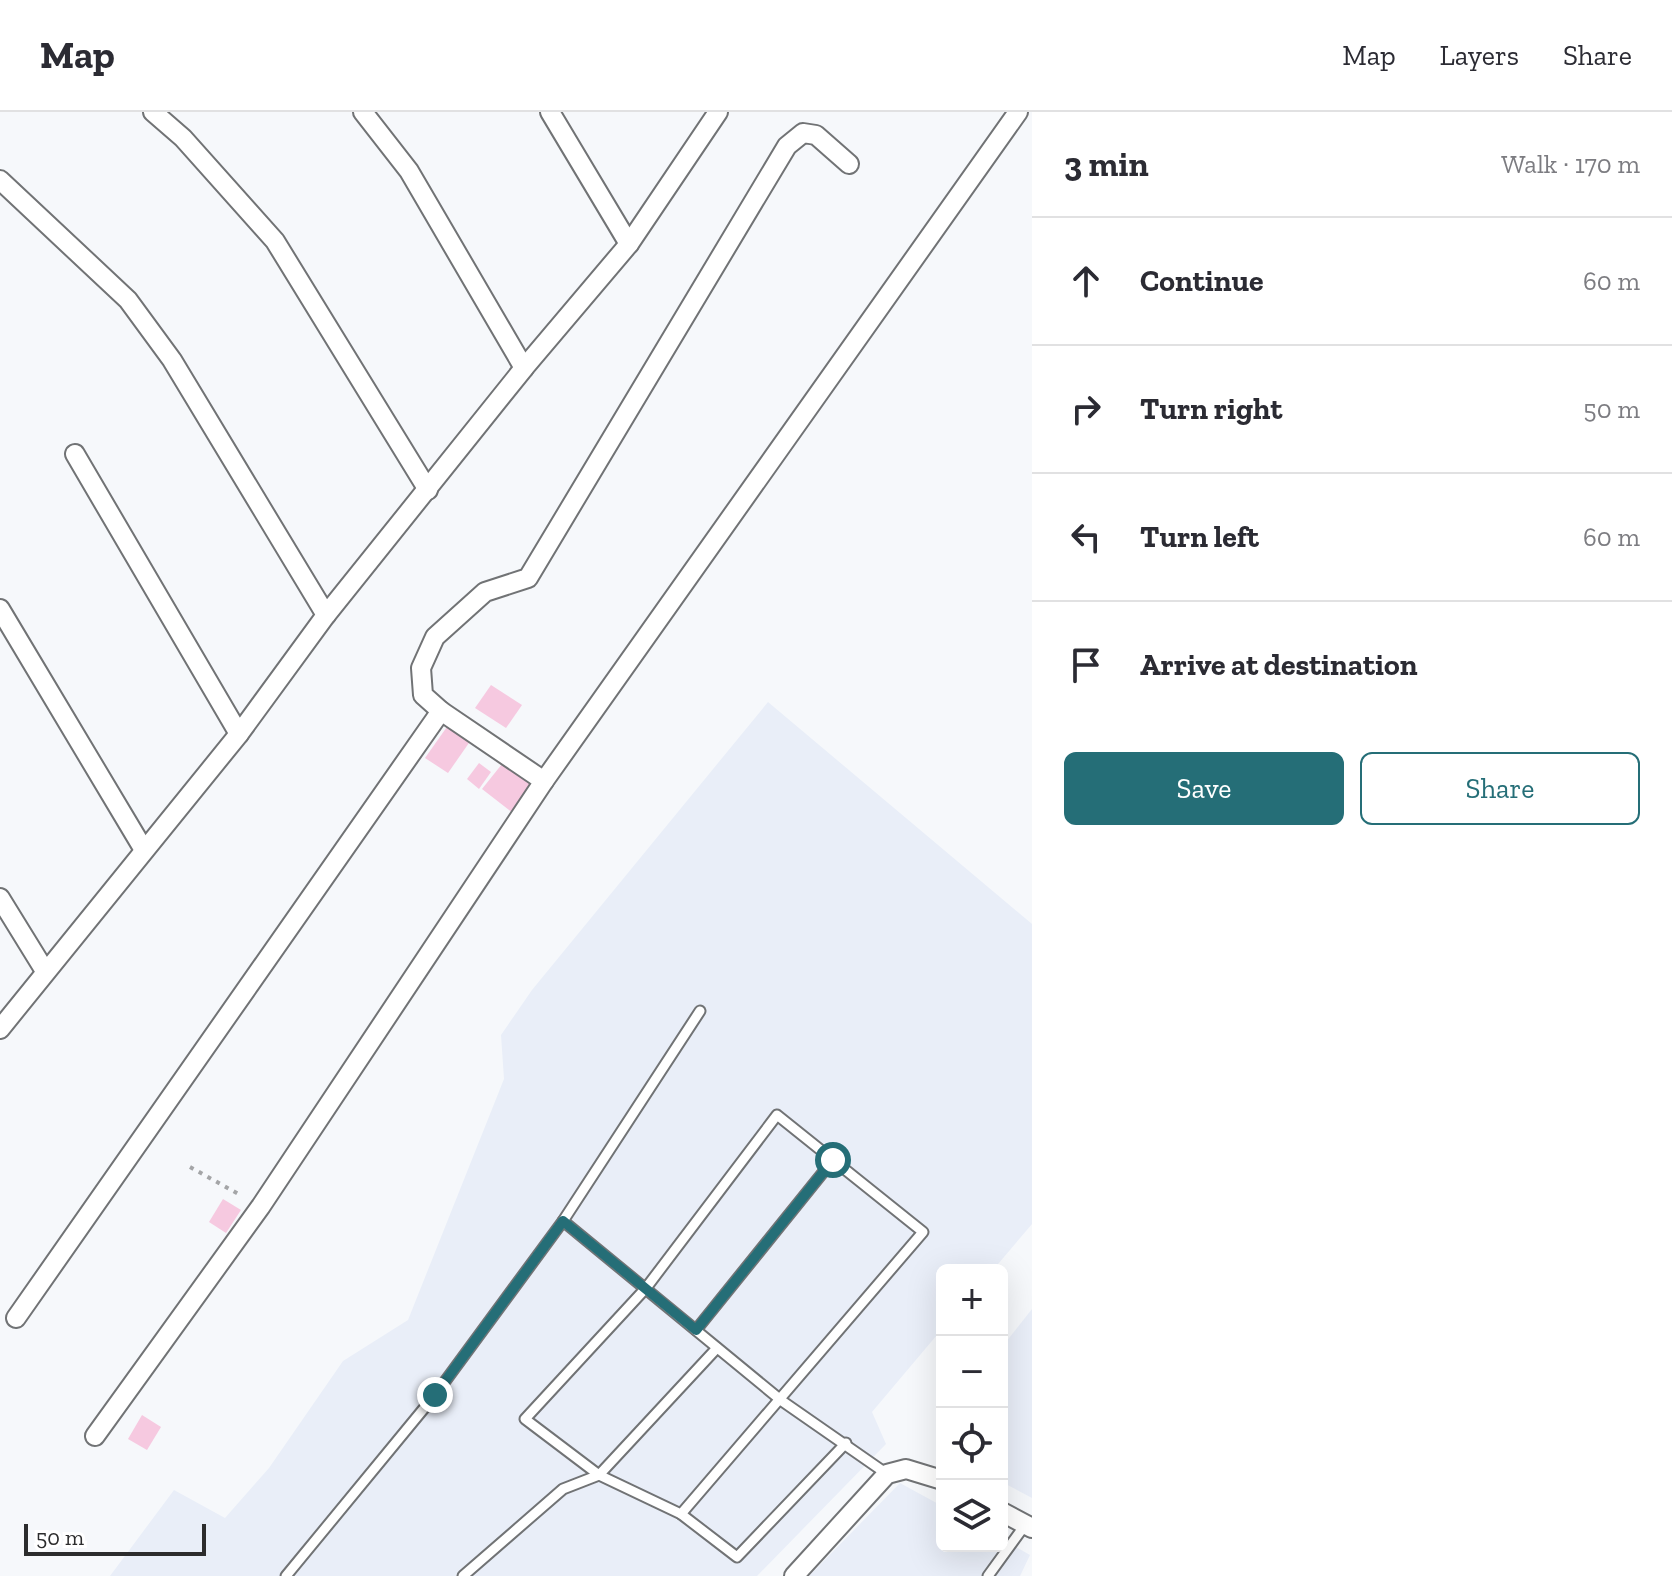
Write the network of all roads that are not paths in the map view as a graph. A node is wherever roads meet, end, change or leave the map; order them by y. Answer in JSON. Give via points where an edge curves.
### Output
{"nodes":[{"id":1,"x":153,"y":112,"type":"edge"},
{"id":2,"x":363,"y":112,"type":"edge"},
{"id":3,"x":550,"y":112,"type":"edge"},
{"id":4,"x":718,"y":112,"type":"edge"},
{"id":5,"x":1018,"y":112,"type":"edge"},
{"id":6,"x":849,"y":164,"type":"dead end"},
{"id":7,"x":0,"y":180,"type":"edge"},
{"id":8,"x":629,"y":244,"type":"junction"},
{"id":9,"x":524,"y":368,"type":"junction"},
{"id":10,"x":75,"y":454,"type":"dead end"},
{"id":11,"x":428,"y":490,"type":"junction"},
{"id":12,"x":0,"y":609,"type":"edge"},
{"id":13,"x":326,"y":615,"type":"junction"},
{"id":14,"x":441,"y":711,"type":"junction"},
{"id":15,"x":239,"y":734,"type":"junction"},
{"id":16,"x":544,"y":781,"type":"junction"},
{"id":17,"x":144,"y":850,"type":"junction"},
{"id":18,"x":0,"y":898,"type":"edge"},
{"id":19,"x":45,"y":971,"type":"junction"},
{"id":20,"x":700,"y":1011,"type":"dead end"},
{"id":21,"x":0,"y":1029,"type":"edge"},
{"id":22,"x":833,"y":1160,"type":"junction"},
{"id":23,"x":563,"y":1221,"type":"junction"},
{"id":24,"x":646,"y":1288,"type":"junction"},
{"id":25,"x":16,"y":1318,"type":"dead end"},
{"id":26,"x":696,"y":1330,"type":"junction"},
{"id":27,"x":717,"y":1348,"type":"junction"},
{"id":28,"x":782,"y":1401,"type":"junction"},
{"id":29,"x":95,"y":1436,"type":"dead end"},
{"id":30,"x":846,"y":1443,"type":"junction"},
{"id":31,"x":887,"y":1474,"type":"junction"},
{"id":32,"x":599,"y":1475,"type":"junction"},
{"id":33,"x":936,"y":1478,"type":"edge"},
{"id":34,"x":681,"y":1514,"type":"junction"},
{"id":35,"x":1008,"y":1515,"type":"edge"},
{"id":36,"x":1028,"y":1526,"type":"edge"},
{"id":37,"x":286,"y":1576,"type":"edge"},
{"id":38,"x":463,"y":1576,"type":"edge"},
{"id":39,"x":794,"y":1576,"type":"edge"},
{"id":40,"x":988,"y":1576,"type":"edge"}],
"edges":[{"from":1,"to":11,"type":"street","via":[[275,241]]},
{"from":2,"to":9,"type":"street","via":[[409,171]]},
{"from":3,"to":8,"type":"street"},
{"from":4,"to":8,"type":"street"},
{"from":5,"to":16,"type":"street"},
{"from":6,"to":14,"type":"street","via":[[816,135],[803,133],[787,146],[528,578],[485,592],[435,637],[421,668],[423,695]]},
{"from":7,"to":13,"type":"street","via":[[128,300],[172,360]]},
{"from":8,"to":9,"type":"street"},
{"from":9,"to":11,"type":"street"},
{"from":10,"to":15,"type":"street"},
{"from":11,"to":13,"type":"street"},
{"from":12,"to":17,"type":"street"},
{"from":13,"to":15,"type":"street"},
{"from":14,"to":16,"type":"street"},
{"from":14,"to":25,"type":"street"},
{"from":15,"to":17,"type":"street"},
{"from":16,"to":29,"type":"street","via":[[261,1206]]},
{"from":17,"to":19,"type":"street"},
{"from":18,"to":19,"type":"street"},
{"from":19,"to":21,"type":"street"},
{"from":20,"to":23,"type":"lane"},
{"from":22,"to":24,"type":"lane","via":[[777,1115]]},
{"from":22,"to":26,"type":"lane"},
{"from":22,"to":28,"type":"lane","via":[[923,1232]]},
{"from":23,"to":24,"type":"lane"},
{"from":23,"to":37,"type":"lane","via":[[435,1395]]},
{"from":24,"to":26,"type":"lane"},
{"from":24,"to":32,"type":"lane","via":[[525,1419]]},
{"from":26,"to":27,"type":"lane"},
{"from":27,"to":28,"type":"lane"},
{"from":27,"to":32,"type":"lane"},
{"from":28,"to":30,"type":"lane"},
{"from":28,"to":34,"type":"lane"},
{"from":30,"to":31,"type":"lane"},
{"from":30,"to":34,"type":"lane","via":[[737,1557]]},
{"from":31,"to":33,"type":"street","via":[[906,1469]]},
{"from":31,"to":39,"type":"street"},
{"from":32,"to":34,"type":"lane"},
{"from":32,"to":38,"type":"lane","via":[[563,1489]]},
{"from":35,"to":36,"type":"street"},
{"from":36,"to":40,"type":"lane"}]}
